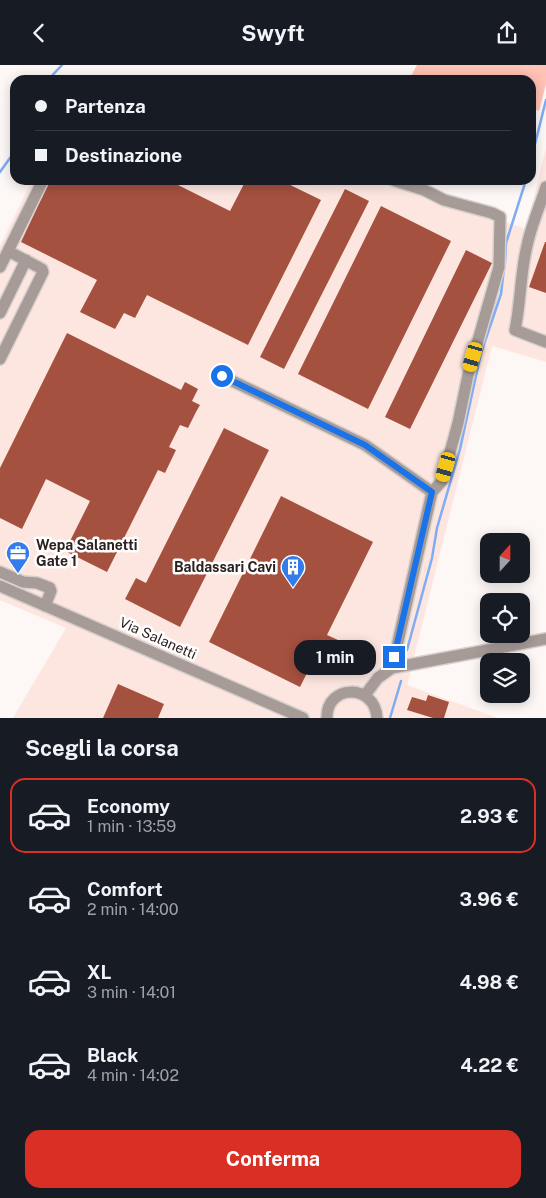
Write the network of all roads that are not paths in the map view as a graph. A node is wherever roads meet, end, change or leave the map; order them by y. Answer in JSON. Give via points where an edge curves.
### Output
{"nodes":[{"id":1,"x":41,"y":185,"type":"edge"},
{"id":2,"x":408,"y":185,"type":"edge"},
{"id":3,"x":546,"y":187,"type":"edge"},
{"id":4,"x":8,"y":251,"type":"junction"},
{"id":5,"x":26,"y":261,"type":"junction"},
{"id":6,"x":0,"y":267,"type":"edge"},
{"id":7,"x":0,"y":313,"type":"edge"},
{"id":8,"x":546,"y":342,"type":"edge"},
{"id":9,"x":0,"y":359,"type":"edge"},
{"id":10,"x":222,"y":376,"type":"dead end"},
{"id":11,"x":432,"y":492,"type":"junction"},
{"id":12,"x":0,"y":572,"type":"edge"},
{"id":13,"x":0,"y":586,"type":"edge"},
{"id":14,"x":45,"y":605,"type":"junction"},
{"id":15,"x":546,"y":639,"type":"edge"},
{"id":16,"x":392,"y":668,"type":"junction"},
{"id":17,"x":365,"y":695,"type":"junction"},
{"id":18,"x":303,"y":718,"type":"edge"},
{"id":19,"x":327,"y":718,"type":"edge"},
{"id":20,"x":377,"y":718,"type":"edge"}],
"edges":[{"from":1,"to":4,"type":"street"},
{"from":2,"to":11,"type":"street","via":[[500,217],[499,267],[442,481]]},
{"from":3,"to":8,"type":"street","via":[[527,245],[515,330]]},
{"from":4,"to":5,"type":"street"},
{"from":4,"to":6,"type":"street"},
{"from":5,"to":7,"type":"street"},
{"from":5,"to":9,"type":"street","via":[[44,272]]},
{"from":10,"to":11,"type":"street","via":[[365,445]]},
{"from":11,"to":16,"type":"street"},
{"from":12,"to":14,"type":"street","via":[[23,582],[50,588]]},
{"from":13,"to":14,"type":"street","name":"Via Salanetti"},
{"from":14,"to":18,"type":"street","name":"Via Salanetti"},
{"from":15,"to":16,"type":"street"},
{"from":16,"to":17,"type":"street","via":[[378,678]]},
{"from":17,"to":19,"type":"street","via":[[349,691],[341,694],[329,705]]},
{"from":17,"to":20,"type":"street","via":[[376,708]]}]}
